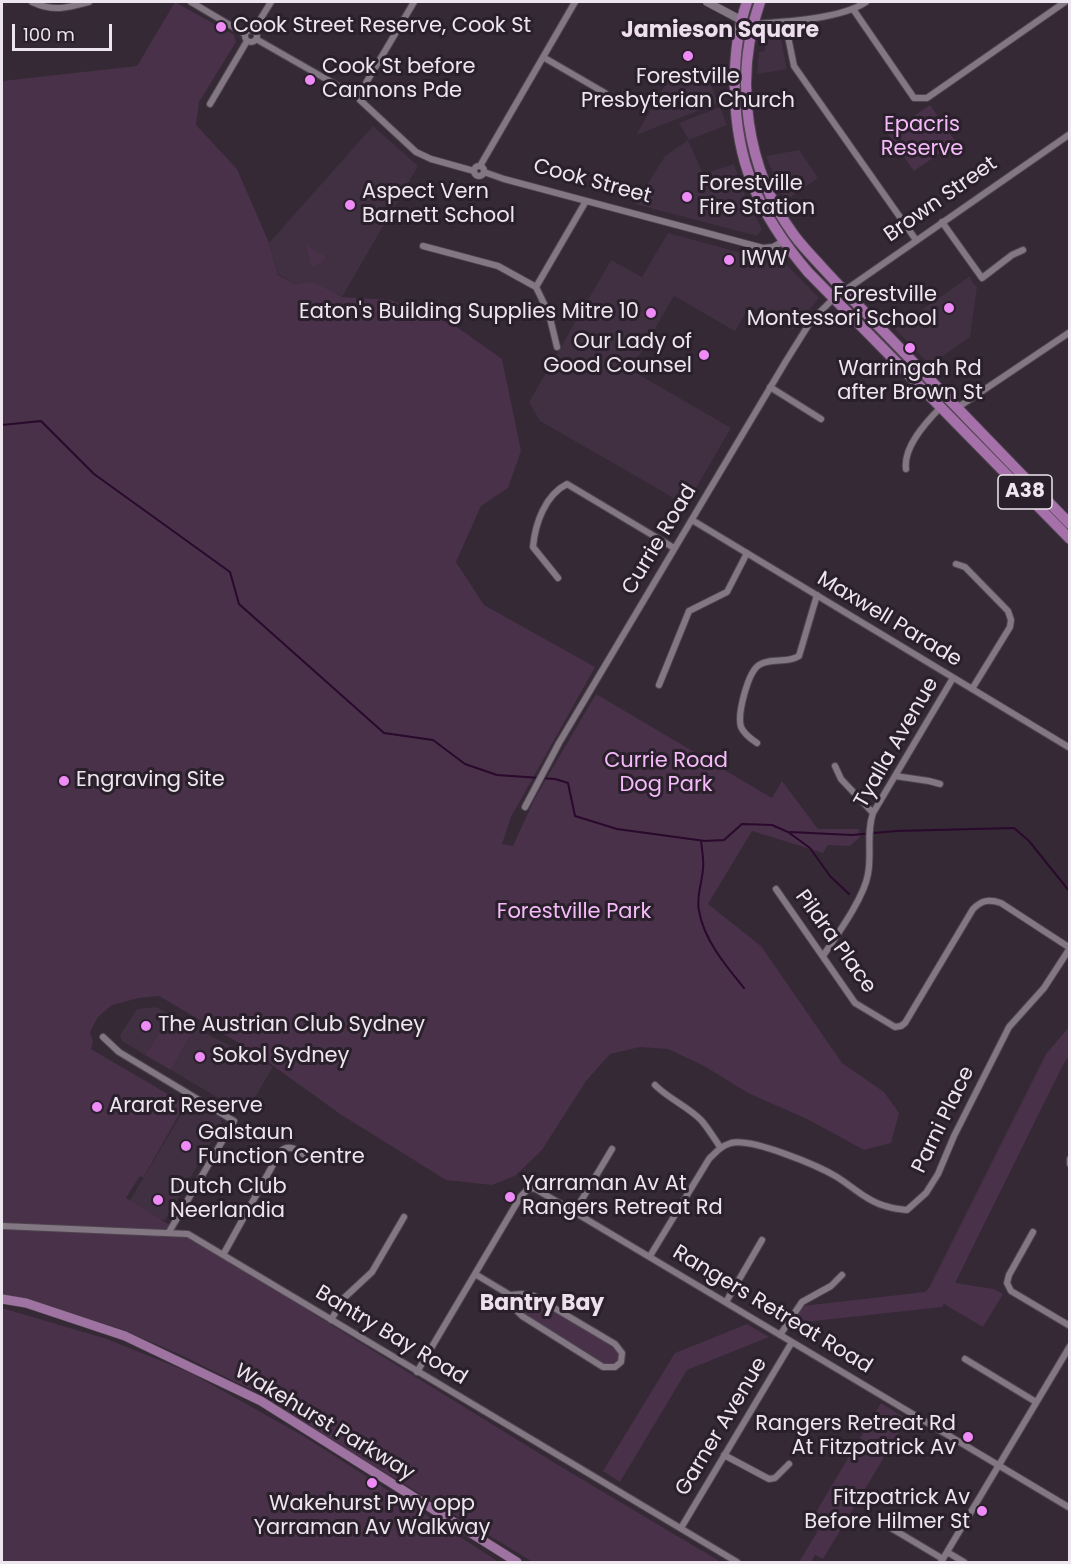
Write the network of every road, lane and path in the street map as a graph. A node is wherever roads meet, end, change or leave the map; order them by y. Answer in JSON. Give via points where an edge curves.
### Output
{"nodes":[{"id":1,"x":32,"y":2,"type":"edge"},
{"id":2,"x":89,"y":2,"type":"edge"},
{"id":3,"x":191,"y":2,"type":"edge"},
{"id":4,"x":271,"y":2,"type":"edge"},
{"id":5,"x":414,"y":2,"type":"edge"},
{"id":6,"x":575,"y":2,"type":"edge"},
{"id":7,"x":707,"y":2,"type":"edge"},
{"id":8,"x":747,"y":2,"type":"edge"},
{"id":9,"x":760,"y":2,"type":"edge"},
{"id":10,"x":866,"y":2,"type":"edge"},
{"id":11,"x":1065,"y":2,"type":"edge"},
{"id":12,"x":853,"y":9,"type":"junction"},
{"id":13,"x":741,"y":20,"type":"junction"},
{"id":14,"x":785,"y":22,"type":"junction"},
{"id":15,"x":753,"y":24,"type":"junction"},
{"id":16,"x":253,"y":31,"type":"junction"},
{"id":17,"x":245,"y":34,"type":"junction"},
{"id":18,"x":256,"y":39,"type":"junction"},
{"id":19,"x":247,"y":41,"type":"junction"},
{"id":20,"x":543,"y":57,"type":"junction"},
{"id":21,"x":605,"y":93,"type":"dead end"},
{"id":22,"x":358,"y":96,"type":"junction"},
{"id":23,"x":210,"y":104,"type":"dead end"},
{"id":24,"x":1070,"y":134,"type":"edge"},
{"id":25,"x":482,"y":169,"type":"junction"},
{"id":26,"x":586,"y":201,"type":"junction"},
{"id":27,"x":942,"y":222,"type":"junction"},
{"id":28,"x":794,"y":236,"type":"junction"},
{"id":29,"x":916,"y":240,"type":"junction"},
{"id":30,"x":784,"y":241,"type":"junction"},
{"id":31,"x":423,"y":246,"type":"dead end"},
{"id":32,"x":1023,"y":250,"type":"dead end"},
{"id":33,"x":536,"y":287,"type":"junction"},
{"id":34,"x":844,"y":291,"type":"junction"},
{"id":35,"x":834,"y":298,"type":"junction"},
{"id":36,"x":1070,"y":332,"type":"edge"},
{"id":37,"x":557,"y":347,"type":"dead end"},
{"id":38,"x":770,"y":387,"type":"junction"},
{"id":39,"x":945,"y":403,"type":"junction"},
{"id":40,"x":954,"y":411,"type":"junction"},
{"id":41,"x":821,"y":418,"type":"dead end"},
{"id":42,"x":906,"y":469,"type":"dead end"},
{"id":43,"x":692,"y":520,"type":"junction"},
{"id":44,"x":1070,"y":524,"type":"edge"},
{"id":45,"x":1070,"y":539,"type":"edge"},
{"id":46,"x":674,"y":548,"type":"junction"},
{"id":47,"x":747,"y":553,"type":"junction"},
{"id":48,"x":956,"y":564,"type":"dead end"},
{"id":49,"x":558,"y":578,"type":"dead end"},
{"id":50,"x":817,"y":595,"type":"junction"},
{"id":51,"x":952,"y":678,"type":"junction"},
{"id":52,"x":659,"y":685,"type":"dead end"},
{"id":53,"x":972,"y":689,"type":"junction"},
{"id":54,"x":757,"y":743,"type":"dead end"},
{"id":55,"x":1070,"y":748,"type":"edge"},
{"id":56,"x":835,"y":766,"type":"dead end"},
{"id":57,"x":895,"y":776,"type":"junction"},
{"id":58,"x":940,"y":784,"type":"dead end"},
{"id":59,"x":525,"y":807,"type":"dead end"},
{"id":60,"x":873,"y":813,"type":"junction"},
{"id":61,"x":776,"y":890,"type":"dead end"},
{"id":62,"x":1070,"y":948,"type":"edge"},
{"id":63,"x":823,"y":956,"type":"junction"},
{"id":64,"x":103,"y":1037,"type":"dead end"},
{"id":65,"x":655,"y":1085,"type":"dead end"},
{"id":66,"x":720,"y":1147,"type":"junction"},
{"id":67,"x":612,"y":1149,"type":"dead end"},
{"id":68,"x":1070,"y":1159,"type":"edge"},
{"id":69,"x":312,"y":1160,"type":"dead end"},
{"id":70,"x":1070,"y":1164,"type":"edge"},
{"id":71,"x":574,"y":1211,"type":"junction"},
{"id":72,"x":404,"y":1217,"type":"dead end"},
{"id":73,"x":2,"y":1226,"type":"edge"},
{"id":74,"x":169,"y":1232,"type":"junction"},
{"id":75,"x":1033,"y":1232,"type":"dead end"},
{"id":76,"x":762,"y":1240,"type":"dead end"},
{"id":77,"x":223,"y":1255,"type":"junction"},
{"id":78,"x":650,"y":1256,"type":"junction"},
{"id":79,"x":475,"y":1274,"type":"junction"},
{"id":80,"x":842,"y":1275,"type":"dead end"},
{"id":81,"x":510,"y":1295,"type":"junction"},
{"id":82,"x":2,"y":1299,"type":"edge"},
{"id":83,"x":726,"y":1302,"type":"junction"},
{"id":84,"x":331,"y":1320,"type":"junction"},
{"id":85,"x":1070,"y":1326,"type":"edge"},
{"id":86,"x":780,"y":1335,"type":"junction"},
{"id":87,"x":792,"y":1342,"type":"junction"},
{"id":88,"x":1070,"y":1346,"type":"edge"},
{"id":89,"x":965,"y":1359,"type":"dead end"},
{"id":90,"x":417,"y":1371,"type":"junction"},
{"id":91,"x":1036,"y":1402,"type":"junction"},
{"id":92,"x":724,"y":1455,"type":"junction"},
{"id":93,"x":789,"y":1464,"type":"dead end"},
{"id":94,"x":999,"y":1466,"type":"junction"},
{"id":95,"x":1070,"y":1508,"type":"edge"},
{"id":96,"x":681,"y":1528,"type":"junction"},
{"id":97,"x":891,"y":1528,"type":"dead end"},
{"id":98,"x":943,"y":1558,"type":"edge"},
{"id":99,"x":517,"y":1563,"type":"edge"},
{"id":100,"x":737,"y":1563,"type":"edge"},
{"id":101,"x":964,"y":1563,"type":"edge"}],
"edges":[{"from":1,"to":2,"type":"street","via":[[53,9]]},
{"from":3,"to":17,"type":"street"},
{"from":4,"to":16,"type":"street"},
{"from":5,"to":22,"type":"street"},
{"from":6,"to":20,"type":"street"},
{"from":7,"to":13,"type":"street"},
{"from":8,"to":13,"type":"highway","number":"A38"},
{"from":9,"to":15,"type":"highway","number":"A38"},
{"from":10,"to":12,"type":"street"},
{"from":11,"to":12,"type":"street","via":[[927,98],[914,98]]},
{"from":12,"to":14,"type":"street"},
{"from":13,"to":15,"type":"highway"},
{"from":13,"to":30,"type":"highway","number":"A38","via":[[735,73],[742,148],[751,182]]},
{"from":14,"to":15,"type":"street"},
{"from":14,"to":29,"type":"street","via":[[794,66]]},
{"from":15,"to":28,"type":"highway","number":"A38","via":[[746,93],[751,138],[770,194]]},
{"from":16,"to":17,"type":"street"},
{"from":16,"to":18,"type":"street"},
{"from":17,"to":19,"type":"street"},
{"from":18,"to":19,"type":"street"},
{"from":18,"to":22,"type":"street"},
{"from":19,"to":23,"type":"street"},
{"from":20,"to":21,"type":"street"},
{"from":20,"to":25,"type":"street"},
{"from":22,"to":25,"type":"street","name":"Cook Street","via":[[416,152],[477,175],[482,174]]},
{"from":24,"to":27,"type":"street","name":"Brown Street"},
{"from":25,"to":26,"type":"street","name":"Cook Street","via":[[502,179]]},
{"from":26,"to":30,"type":"street","name":"Cook Street","via":[[763,248]]},
{"from":26,"to":33,"type":"street"},
{"from":27,"to":29,"type":"street","name":"Brown Street"},
{"from":27,"to":32,"type":"street","via":[[982,278]]},
{"from":28,"to":30,"type":"highway","name":"Cook Street"},
{"from":28,"to":34,"type":"highway","number":"A38"},
{"from":29,"to":34,"type":"street","name":"Brown Street"},
{"from":30,"to":35,"type":"highway","number":"A38"},
{"from":31,"to":33,"type":"street","via":[[498,266]]},
{"from":33,"to":37,"type":"street","via":[[549,314]]},
{"from":34,"to":35,"type":"highway","name":"Brown Street"},
{"from":34,"to":39,"type":"highway","number":"A38"},
{"from":35,"to":38,"type":"street","name":"Currie Road","via":[[811,321]]},
{"from":35,"to":39,"type":"highway","number":"A38"},
{"from":36,"to":40,"type":"street"},
{"from":38,"to":41,"type":"street"},
{"from":38,"to":43,"type":"street","name":"Currie Road"},
{"from":39,"to":40,"type":"highway","number":"A38"},
{"from":39,"to":42,"type":"street","via":[[910,448]]},
{"from":40,"to":44,"type":"highway","number":"A38"},
{"from":40,"to":45,"type":"highway","number":"A38"},
{"from":43,"to":46,"type":"street","name":"Currie Road"},
{"from":43,"to":47,"type":"street","name":"Maxwell Parade"},
{"from":46,"to":49,"type":"street","via":[[567,484],[547,502],[533,547]]},
{"from":46,"to":59,"type":"street","name":"Currie Road"},
{"from":47,"to":50,"type":"street","name":"Maxwell Parade"},
{"from":47,"to":52,"type":"street","via":[[727,592],[689,611]]},
{"from":48,"to":53,"type":"street","via":[[965,567],[1008,611],[1011,620]]},
{"from":50,"to":51,"type":"street","name":"Maxwell Parade"},
{"from":50,"to":54,"type":"street","via":[[799,656],[758,666],[749,679],[740,713],[741,727]]},
{"from":51,"to":53,"type":"street","name":"Maxwell Parade"},
{"from":51,"to":57,"type":"street","name":"Tyalla Avenue"},
{"from":53,"to":55,"type":"street","name":"Maxwell Parade"},
{"from":56,"to":60,"type":"street","via":[[841,779]]},
{"from":57,"to":58,"type":"street"},
{"from":57,"to":60,"type":"street","name":"Tyalla Avenue"},
{"from":60,"to":63,"type":"street","name":"Tyalla Avenue","via":[[868,833],[870,859],[866,884]]},
{"from":61,"to":63,"type":"street","name":"Pildra Place"},
{"from":62,"to":63,"type":"street","name":"Pildra Place","via":[[1001,903],[984,901],[974,909],[901,1026],[890,1025],[855,1003]]},
{"from":62,"to":66,"type":"street","name":"Parni Place","via":[[1044,988],[1009,1027],[938,1174],[926,1193],[907,1209],[888,1207],[806,1162],[748,1143],[733,1142]]},
{"from":64,"to":74,"type":"street","via":[[119,1053],[234,1121]]},
{"from":65,"to":66,"type":"street","via":[[701,1121]]},
{"from":66,"to":78,"type":"street","via":[[701,1171]]},
{"from":67,"to":71,"type":"street"},
{"from":68,"to":70,"type":"street"},
{"from":69,"to":77,"type":"street","via":[[290,1147],[280,1152]]},
{"from":71,"to":78,"type":"street","name":"Rangers Retreat Road"},
{"from":71,"to":79,"type":"street","name":"Rangers Retreat Road","via":[[534,1188],[526,1190]]},
{"from":72,"to":84,"type":"street","via":[[372,1272],[344,1298]]},
{"from":73,"to":74,"type":"street","name":"Bantry Bay Road"},
{"from":74,"to":77,"type":"street","name":"Bantry Bay Road","via":[[188,1234]]},
{"from":75,"to":85,"type":"street","via":[[1007,1283],[1011,1291]]},
{"from":76,"to":83,"type":"street"},
{"from":77,"to":84,"type":"street","name":"Bantry Bay Road"},
{"from":78,"to":83,"type":"street","name":"Rangers Retreat Road"},
{"from":79,"to":81,"type":"street"},
{"from":79,"to":90,"type":"street"},
{"from":80,"to":86,"type":"street","via":[[802,1302]]},
{"from":81,"to":81,"type":"street","via":[[534,1296],[615,1344],[622,1353],[621,1362],[615,1367],[603,1367],[522,1316]]},
{"from":82,"to":99,"type":"main road","name":"Wakehurst Parkway","via":[[27,1303],[125,1336],[261,1401]]},
{"from":83,"to":86,"type":"street","name":"Rangers Retreat Road"},
{"from":84,"to":90,"type":"street","name":"Bantry Bay Road"},
{"from":86,"to":87,"type":"street","name":"Rangers Retreat Road"},
{"from":87,"to":92,"type":"street","name":"Garner Avenue"},
{"from":87,"to":94,"type":"street","name":"Rangers Retreat Road"},
{"from":88,"to":91,"type":"street"},
{"from":89,"to":91,"type":"street"},
{"from":90,"to":96,"type":"street","name":"Bantry Bay Road"},
{"from":91,"to":94,"type":"street"},
{"from":92,"to":93,"type":"street","via":[[769,1479]]},
{"from":92,"to":96,"type":"street","name":"Garner Avenue"},
{"from":94,"to":95,"type":"street","name":"Rangers Retreat Road"},
{"from":94,"to":98,"type":"street"},
{"from":96,"to":100,"type":"street","name":"Bantry Bay Road"},
{"from":97,"to":98,"type":"street"},
{"from":98,"to":101,"type":"street"}]}
